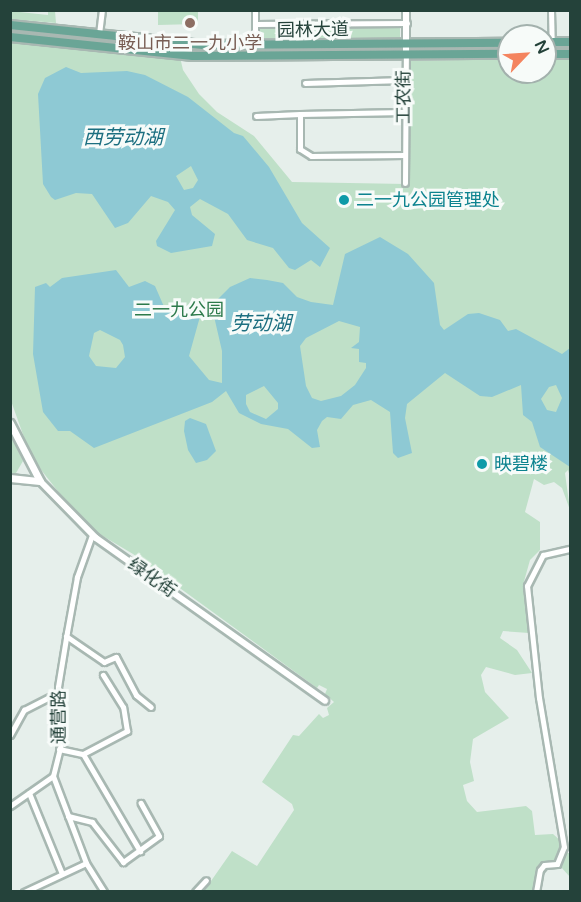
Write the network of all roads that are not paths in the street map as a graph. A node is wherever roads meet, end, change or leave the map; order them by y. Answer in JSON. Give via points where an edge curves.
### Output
{"nodes":[{"id":1,"x":102,"y":10,"type":"edge"},
{"id":2,"x":255,"y":10,"type":"edge"},
{"id":3,"x":406,"y":10,"type":"edge"},
{"id":4,"x":406,"y":23,"type":"junction"},
{"id":5,"x":255,"y":24,"type":"junction"},
{"id":6,"x":10,"y":25,"type":"edge"},
{"id":7,"x":99,"y":34,"type":"junction"},
{"id":8,"x":10,"y":37,"type":"edge"},
{"id":9,"x":497,"y":43,"type":"edge"},
{"id":10,"x":410,"y":44,"type":"junction"},
{"id":11,"x":255,"y":46,"type":"junction"},
{"id":12,"x":406,"y":54,"type":"junction"},
{"id":13,"x":497,"y":54,"type":"edge"},
{"id":14,"x":404,"y":80,"type":"junction"},
{"id":15,"x":305,"y":83,"type":"dead end"},
{"id":16,"x":404,"y":112,"type":"junction"},
{"id":17,"x":300,"y":114,"type":"junction"},
{"id":18,"x":256,"y":116,"type":"dead end"},
{"id":19,"x":405,"y":155,"type":"junction"},
{"id":20,"x":405,"y":183,"type":"dead end"},
{"id":21,"x":11,"y":426,"type":"edge"},
{"id":22,"x":26,"y":457,"type":"junction"},
{"id":23,"x":14,"y":477,"type":"edge"},
{"id":24,"x":40,"y":481,"type":"junction"},
{"id":25,"x":92,"y":534,"type":"junction"},
{"id":26,"x":570,"y":549,"type":"edge"},
{"id":27,"x":66,"y":636,"type":"junction"},
{"id":28,"x":104,"y":675,"type":"dead end"},
{"id":29,"x":59,"y":692,"type":"junction"},
{"id":30,"x":325,"y":701,"type":"dead end"},
{"id":31,"x":151,"y":707,"type":"dead end"},
{"id":32,"x":10,"y":735,"type":"edge"},
{"id":33,"x":60,"y":749,"type":"junction"},
{"id":34,"x":83,"y":754,"type":"junction"},
{"id":35,"x":53,"y":776,"type":"junction"},
{"id":36,"x":29,"y":793,"type":"junction"},
{"id":37,"x":141,"y":802,"type":"dead end"},
{"id":38,"x":10,"y":806,"type":"edge"},
{"id":39,"x":68,"y":816,"type":"junction"},
{"id":40,"x":140,"y":851,"type":"junction"},
{"id":41,"x":86,"y":864,"type":"junction"},
{"id":42,"x":62,"y":874,"type":"junction"},
{"id":43,"x":206,"y":880,"type":"dead end"},
{"id":44,"x":24,"y":891,"type":"edge"},
{"id":45,"x":104,"y":891,"type":"edge"},
{"id":46,"x":195,"y":891,"type":"edge"},
{"id":47,"x":536,"y":891,"type":"edge"}],
"edges":[{"from":1,"to":7,"type":"street"},
{"from":2,"to":5,"type":"street"},
{"from":3,"to":4,"type":"street","name":"工农街"},
{"from":4,"to":5,"type":"street"},
{"from":4,"to":10,"type":"street","name":"工农街"},
{"from":5,"to":11,"type":"street"},
{"from":6,"to":7,"type":"main road","name":"园林大道"},
{"from":7,"to":11,"type":"main road","name":"园林大道","via":[[182,44]]},
{"from":8,"to":12,"type":"main road","via":[[193,56]]},
{"from":9,"to":10,"type":"main road","name":"园林大道"},
{"from":10,"to":11,"type":"main road","name":"园林大道"},
{"from":10,"to":12,"type":"street","name":"工农街"},
{"from":12,"to":13,"type":"main road"},
{"from":12,"to":14,"type":"street","name":"工农街"},
{"from":14,"to":15,"type":"street"},
{"from":14,"to":16,"type":"street","name":"工农街"},
{"from":16,"to":17,"type":"street"},
{"from":16,"to":19,"type":"street","name":"工农街"},
{"from":17,"to":18,"type":"street"},
{"from":17,"to":19,"type":"street","via":[[300,149],[306,155]]},
{"from":19,"to":20,"type":"street","name":"工农街"},
{"from":21,"to":22,"type":"main road","name":"绿化街"},
{"from":22,"to":23,"type":"main road","via":[[26,471]]},
{"from":22,"to":24,"type":"main road","name":"绿化街"},
{"from":23,"to":24,"type":"main road"},
{"from":24,"to":25,"type":"street","name":"绿化街"},
{"from":25,"to":27,"type":"street","name":"通营路","via":[[77,577]]},
{"from":25,"to":30,"type":"street","name":"绿化街"},
{"from":26,"to":47,"type":"street","via":[[551,552],[537,560],[527,586],[539,698],[564,846],[557,864],[544,865],[540,870]]},
{"from":27,"to":29,"type":"street","name":"通营路"},
{"from":27,"to":31,"type":"street","via":[[104,662],[116,657],[136,695]]},
{"from":28,"to":34,"type":"street","via":[[123,707],[127,731]]},
{"from":29,"to":32,"type":"street","via":[[24,710]]},
{"from":29,"to":33,"type":"street","name":"通营路"},
{"from":33,"to":34,"type":"street"},
{"from":33,"to":35,"type":"street","name":"通营路"},
{"from":34,"to":40,"type":"street"},
{"from":35,"to":36,"type":"street"},
{"from":35,"to":39,"type":"street"},
{"from":36,"to":38,"type":"street"},
{"from":36,"to":42,"type":"street"},
{"from":37,"to":40,"type":"street","via":[[159,837]]},
{"from":39,"to":40,"type":"street","via":[[92,822],[118,861]]},
{"from":39,"to":41,"type":"street"},
{"from":41,"to":42,"type":"street"},
{"from":41,"to":45,"type":"street"},
{"from":42,"to":44,"type":"street"},
{"from":43,"to":46,"type":"street"}]}
